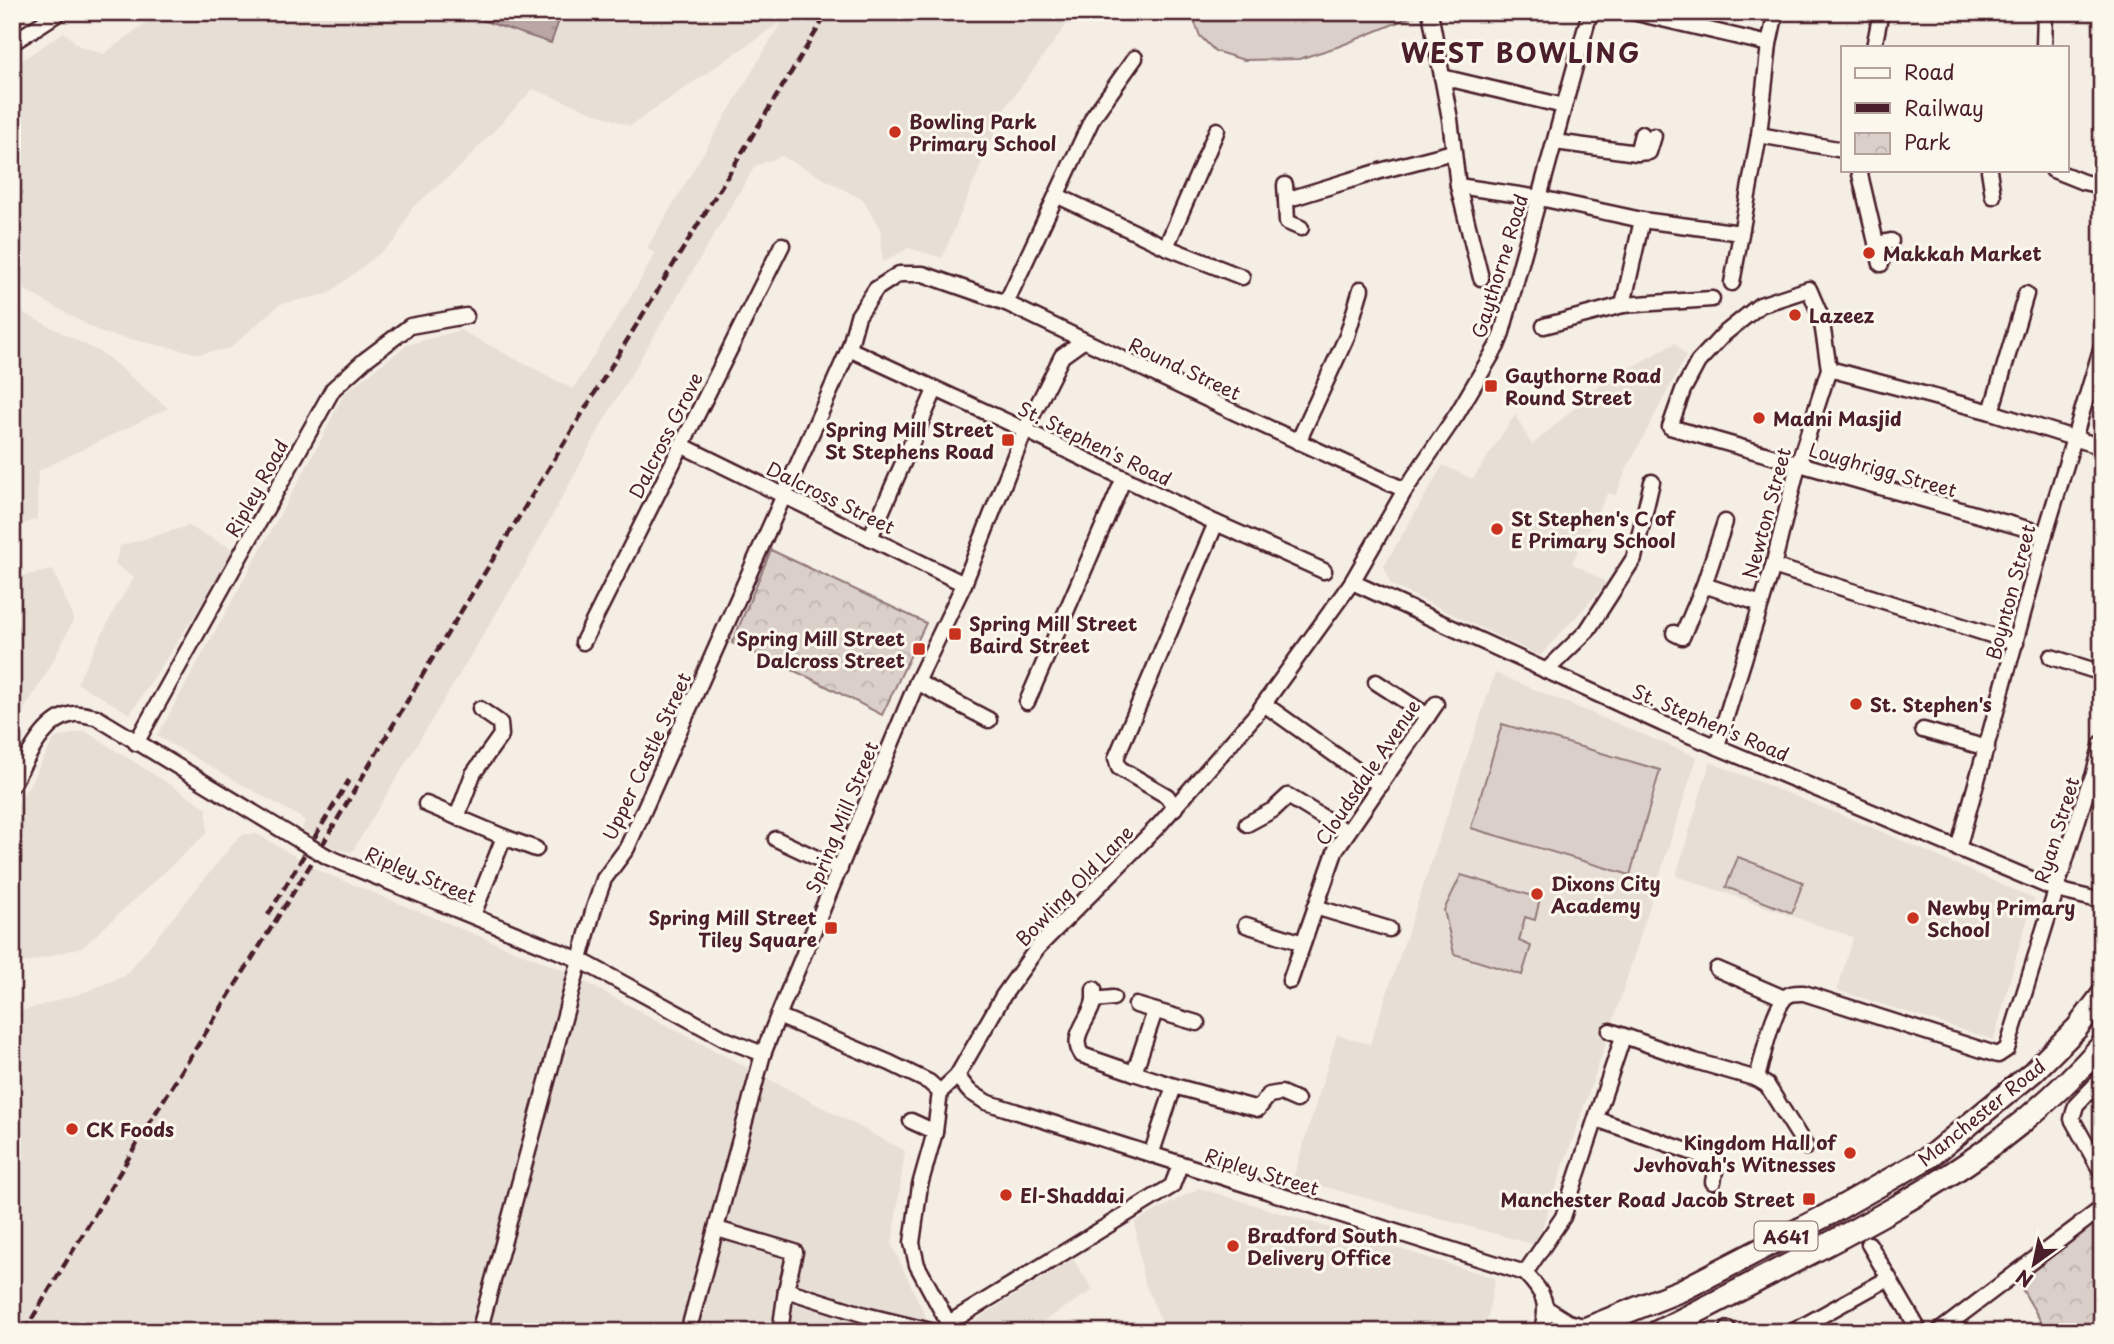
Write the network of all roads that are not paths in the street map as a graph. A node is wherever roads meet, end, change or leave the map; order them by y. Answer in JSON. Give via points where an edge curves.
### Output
{"nodes":[{"id":1,"x":60,"y":12,"type":"edge"},
{"id":2,"x":1430,"y":12,"type":"edge"},
{"id":3,"x":1590,"y":12,"type":"edge"},
{"id":4,"x":1632,"y":12,"type":"edge"},
{"id":5,"x":1776,"y":12,"type":"edge"},
{"id":6,"x":1881,"y":12,"type":"edge"},
{"id":7,"x":2045,"y":12,"type":"edge"},
{"id":8,"x":12,"y":43,"type":"edge"},
{"id":9,"x":1769,"y":44,"type":"junction"},
{"id":10,"x":1874,"y":46,"type":"edge"},
{"id":11,"x":2044,"y":46,"type":"edge"},
{"id":12,"x":1135,"y":58,"type":"dead end"},
{"id":13,"x":1442,"y":77,"type":"junction"},
{"id":14,"x":1564,"y":106,"type":"junction"},
{"id":15,"x":1217,"y":130,"type":"dead end"},
{"id":16,"x":1648,"y":135,"type":"dead end"},
{"id":17,"x":1759,"y":135,"type":"junction"},
{"id":18,"x":1555,"y":142,"type":"junction"},
{"id":19,"x":1841,"y":150,"type":"edge"},
{"id":20,"x":1453,"y":152,"type":"junction"},
{"id":21,"x":1860,"y":172,"type":"edge"},
{"id":22,"x":1989,"y":172,"type":"edge"},
{"id":23,"x":2058,"y":172,"type":"edge"},
{"id":24,"x":1285,"y":185,"type":"dead end"},
{"id":25,"x":1458,"y":186,"type":"junction"},
{"id":26,"x":2102,"y":186,"type":"edge"},
{"id":27,"x":1058,"y":196,"type":"junction"},
{"id":28,"x":1993,"y":196,"type":"dead end"},
{"id":29,"x":1540,"y":198,"type":"junction"},
{"id":30,"x":1286,"y":200,"type":"junction"},
{"id":31,"x":1642,"y":220,"type":"junction"},
{"id":32,"x":1301,"y":228,"type":"dead end"},
{"id":33,"x":1741,"y":233,"type":"junction"},
{"id":34,"x":782,"y":245,"type":"dead end"},
{"id":35,"x":1166,"y":247,"type":"junction"},
{"id":36,"x":1881,"y":264,"type":"dead end"},
{"id":37,"x":1242,"y":277,"type":"dead end"},
{"id":38,"x":1481,"y":278,"type":"dead end"},
{"id":39,"x":948,"y":281,"type":"joint"},
{"id":40,"x":1732,"y":283,"type":"dead end"},
{"id":41,"x":1361,"y":289,"type":"dead end"},
{"id":42,"x":2026,"y":294,"type":"dead end"},
{"id":43,"x":1712,"y":299,"type":"dead end"},
{"id":44,"x":1006,"y":303,"type":"junction"},
{"id":45,"x":1623,"y":305,"type":"junction"},
{"id":46,"x":466,"y":316,"type":"dead end"},
{"id":47,"x":1544,"y":326,"type":"dead end"},
{"id":48,"x":1083,"y":341,"type":"junction"},
{"id":49,"x":2102,"y":346,"type":"edge"},
{"id":50,"x":849,"y":349,"type":"junction"},
{"id":51,"x":1829,"y":369,"type":"junction"},
{"id":52,"x":935,"y":390,"type":"junction"},
{"id":53,"x":1991,"y":412,"type":"junction"},
{"id":54,"x":1670,"y":427,"type":"joint"},
{"id":55,"x":1026,"y":430,"type":"junction"},
{"id":56,"x":2074,"y":439,"type":"junction"},
{"id":57,"x":1298,"y":442,"type":"junction"},
{"id":58,"x":681,"y":445,"type":"junction"},
{"id":59,"x":2102,"y":447,"type":"edge"},
{"id":60,"x":1798,"y":465,"type":"junction"},
{"id":61,"x":1124,"y":478,"type":"junction"},
{"id":62,"x":1653,"y":482,"type":"dead end"},
{"id":63,"x":1405,"y":490,"type":"junction"},
{"id":64,"x":783,"y":495,"type":"junction"},
{"id":65,"x":1725,"y":522,"type":"dead end"},
{"id":66,"x":1216,"y":523,"type":"junction"},
{"id":67,"x":2045,"y":534,"type":"junction"},
{"id":68,"x":870,"y":538,"type":"junction"},
{"id":69,"x":1773,"y":566,"type":"junction"},
{"id":70,"x":1324,"y":571,"type":"dead end"},
{"id":71,"x":1352,"y":582,"type":"junction"},
{"id":72,"x":964,"y":584,"type":"junction"},
{"id":73,"x":1704,"y":584,"type":"junction"},
{"id":74,"x":1762,"y":604,"type":"junction"},
{"id":75,"x":1674,"y":633,"type":"dead end"},
{"id":76,"x":583,"y":642,"type":"dead end"},
{"id":77,"x":2016,"y":643,"type":"junction"},
{"id":78,"x":2051,"y":657,"type":"dead end"},
{"id":79,"x":1546,"y":671,"type":"junction"},
{"id":80,"x":2102,"y":673,"type":"edge"},
{"id":81,"x":1376,"y":681,"type":"dead end"},
{"id":82,"x":917,"y":682,"type":"junction"},
{"id":83,"x":1027,"y":702,"type":"dead end"},
{"id":84,"x":1264,"y":704,"type":"junction"},
{"id":85,"x":480,"y":709,"type":"dead end"},
{"id":86,"x":989,"y":720,"type":"dead end"},
{"id":87,"x":1923,"y":730,"type":"dead end"},
{"id":88,"x":136,"y":743,"type":"junction"},
{"id":89,"x":2102,"y":743,"type":"edge"},
{"id":90,"x":1717,"y":746,"type":"junction"},
{"id":91,"x":1987,"y":748,"type":"junction"},
{"id":92,"x":2097,"y":777,"type":"edge"},
{"id":93,"x":12,"y":785,"type":"edge"},
{"id":94,"x":1381,"y":785,"type":"junction"},
{"id":95,"x":426,"y":804,"type":"dead end"},
{"id":96,"x":1175,"y":808,"type":"junction"},
{"id":97,"x":457,"y":817,"type":"junction"},
{"id":98,"x":1247,"y":824,"type":"dead end"},
{"id":99,"x":1347,"y":832,"type":"junction"},
{"id":100,"x":504,"y":837,"type":"junction"},
{"id":101,"x":776,"y":839,"type":"dead end"},
{"id":102,"x":536,"y":849,"type":"dead end"},
{"id":103,"x":1958,"y":849,"type":"junction"},
{"id":104,"x":840,"y":870,"type":"junction"},
{"id":105,"x":2057,"y":890,"type":"junction"},
{"id":106,"x":2102,"y":901,"type":"edge"},
{"id":107,"x":1315,"y":907,"type":"junction"},
{"id":108,"x":473,"y":915,"type":"junction"},
{"id":109,"x":1247,"y":925,"type":"dead end"},
{"id":110,"x":1390,"y":929,"type":"dead end"},
{"id":111,"x":1303,"y":943,"type":"junction"},
{"id":112,"x":579,"y":960,"type":"junction"},
{"id":113,"x":1717,"y":969,"type":"dead end"},
{"id":114,"x":1290,"y":981,"type":"dead end"},
{"id":115,"x":2101,"y":997,"type":"edge"},
{"id":116,"x":1113,"y":998,"type":"dead end"},
{"id":117,"x":1784,"y":998,"type":"junction"},
{"id":118,"x":1136,"y":1005,"type":"dead end"},
{"id":119,"x":1155,"y":1011,"type":"junction"},
{"id":120,"x":778,"y":1016,"type":"junction"},
{"id":121,"x":1196,"y":1023,"type":"dead end"},
{"id":122,"x":2102,"y":1045,"type":"edge"},
{"id":123,"x":763,"y":1054,"type":"junction"},
{"id":124,"x":1134,"y":1073,"type":"junction"},
{"id":125,"x":957,"y":1076,"type":"junction"},
{"id":126,"x":2102,"y":1078,"type":"edge"},
{"id":127,"x":1756,"y":1079,"type":"junction"},
{"id":128,"x":1174,"y":1086,"type":"junction"},
{"id":129,"x":940,"y":1092,"type":"junction"},
{"id":130,"x":1297,"y":1100,"type":"dead end"},
{"id":131,"x":1596,"y":1119,"type":"junction"},
{"id":132,"x":911,"y":1121,"type":"dead end"},
{"id":133,"x":935,"y":1132,"type":"junction"},
{"id":134,"x":1806,"y":1147,"type":"dead end"},
{"id":135,"x":1151,"y":1155,"type":"junction"},
{"id":136,"x":1180,"y":1165,"type":"junction"},
{"id":137,"x":2102,"y":1173,"type":"edge"},
{"id":138,"x":1713,"y":1182,"type":"dead end"},
{"id":139,"x":2102,"y":1208,"type":"edge"},
{"id":140,"x":717,"y":1229,"type":"junction"},
{"id":141,"x":1869,"y":1244,"type":"dead end"},
{"id":142,"x":1525,"y":1273,"type":"junction"},
{"id":143,"x":1889,"y":1278,"type":"junction"},
{"id":144,"x":786,"y":1290,"type":"junction"},
{"id":145,"x":1546,"y":1308,"type":"junction"},
{"id":146,"x":951,"y":1328,"type":"edge"},
{"id":147,"x":1582,"y":1329,"type":"edge"},
{"id":148,"x":479,"y":1332,"type":"edge"},
{"id":149,"x":688,"y":1332,"type":"edge"},
{"id":150,"x":780,"y":1332,"type":"edge"},
{"id":151,"x":935,"y":1332,"type":"edge"},
{"id":152,"x":1541,"y":1332,"type":"edge"},
{"id":153,"x":1657,"y":1332,"type":"edge"},
{"id":154,"x":1792,"y":1332,"type":"edge"},
{"id":155,"x":1920,"y":1332,"type":"edge"},
{"id":156,"x":1938,"y":1332,"type":"edge"}],
"edges":[{"from":1,"to":8,"type":"street"},
{"from":2,"to":13,"type":"street"},
{"from":3,"to":14,"type":"street","name":"Gaythorne Road"},
{"from":4,"to":9,"type":"street"},
{"from":5,"to":9,"type":"street"},
{"from":6,"to":10,"type":"street"},
{"from":7,"to":11,"type":"street"},
{"from":9,"to":17,"type":"street"},
{"from":12,"to":27,"type":"street","via":[[1093,117]]},
{"from":13,"to":14,"type":"street"},
{"from":13,"to":20,"type":"street"},
{"from":14,"to":18,"type":"street","name":"Gaythorne Road"},
{"from":15,"to":35,"type":"street"},
{"from":16,"to":18,"type":"street","via":[[1643,153]]},
{"from":17,"to":19,"type":"street"},
{"from":17,"to":33,"type":"street"},
{"from":18,"to":29,"type":"street","name":"Gaythorne Road"},
{"from":20,"to":25,"type":"street"},
{"from":20,"to":30,"type":"street"},
{"from":21,"to":36,"type":"street","via":[[1884,242]]},
{"from":22,"to":28,"type":"street"},
{"from":23,"to":26,"type":"street"},
{"from":24,"to":30,"type":"street"},
{"from":25,"to":29,"type":"street"},
{"from":25,"to":38,"type":"street"},
{"from":27,"to":35,"type":"street"},
{"from":27,"to":44,"type":"street"},
{"from":29,"to":31,"type":"street"},
{"from":29,"to":63,"type":"street","name":"Gaythorne Road","via":[[1497,346]]},
{"from":30,"to":32,"type":"street","via":[[1287,222]]},
{"from":31,"to":33,"type":"street"},
{"from":31,"to":45,"type":"street"},
{"from":33,"to":40,"type":"street"},
{"from":34,"to":58,"type":"street","name":"Dalcross Grove"},
{"from":35,"to":37,"type":"street"},
{"from":39,"to":44,"type":"street","name":"Round Street"},
{"from":39,"to":50,"type":"street","name":"Upper Castle Street","via":[[899,274],[876,289],[858,316]]},
{"from":41,"to":57,"type":"street","via":[[1347,336]]},
{"from":42,"to":53,"type":"street"},
{"from":43,"to":45,"type":"street"},
{"from":44,"to":48,"type":"street","name":"Round Street"},
{"from":45,"to":47,"type":"street"},
{"from":46,"to":88,"type":"street","name":"Ripley Road","via":[[410,326],[333,389]]},
{"from":48,"to":55,"type":"street","name":"Spring Mill Street","via":[[1062,356]]},
{"from":48,"to":57,"type":"street","name":"Round Street"},
{"from":49,"to":56,"type":"street","name":"Boynton Street"},
{"from":50,"to":52,"type":"street","name":"St. Stephen's Road"},
{"from":50,"to":64,"type":"street","name":"Upper Castle Street"},
{"from":51,"to":53,"type":"street"},
{"from":51,"to":54,"type":"street","name":"Newton Street","via":[[1821,317],[1809,289],[1760,305],[1699,362],[1682,390]]},
{"from":51,"to":60,"type":"street","name":"Newton Street"},
{"from":52,"to":55,"type":"street","name":"St. Stephen's Road"},
{"from":52,"to":68,"type":"street"},
{"from":53,"to":56,"type":"street"},
{"from":54,"to":60,"type":"street","name":"Loughrigg Street"},
{"from":55,"to":61,"type":"street","name":"St. Stephen's Road"},
{"from":55,"to":72,"type":"street","name":"Spring Mill Street"},
{"from":56,"to":59,"type":"street"},
{"from":56,"to":67,"type":"street","name":"Boynton Street"},
{"from":57,"to":63,"type":"street","name":"Round Street"},
{"from":58,"to":64,"type":"street","name":"Dalcross Street"},
{"from":58,"to":76,"type":"street","name":"Dalcross Grove"},
{"from":60,"to":67,"type":"street","name":"Loughrigg Street"},
{"from":60,"to":69,"type":"street","name":"Newton Street"},
{"from":61,"to":66,"type":"street","name":"St. Stephen's Road"},
{"from":61,"to":83,"type":"street"},
{"from":62,"to":79,"type":"street","via":[[1641,498],[1634,558],[1587,631]]},
{"from":63,"to":71,"type":"street","name":"Gaythorne Road"},
{"from":64,"to":68,"type":"street","name":"Dalcross Street"},
{"from":64,"to":112,"type":"street","name":"Upper Castle Street","via":[[627,848],[604,879]]},
{"from":65,"to":73,"type":"street"},
{"from":66,"to":70,"type":"street","name":"St. Stephen's Road"},
{"from":66,"to":96,"type":"street","via":[[1116,758],[1119,768],[1167,796]]},
{"from":67,"to":77,"type":"street","name":"Boynton Street"},
{"from":68,"to":72,"type":"street","name":"Dalcross Street"},
{"from":69,"to":74,"type":"street","name":"Newton Street"},
{"from":69,"to":77,"type":"street"},
{"from":71,"to":79,"type":"street","name":"St. Stephen's Road"},
{"from":71,"to":84,"type":"street","name":"Bowling Old Lane"},
{"from":72,"to":82,"type":"street","name":"Spring Mill Street"},
{"from":73,"to":74,"type":"street"},
{"from":73,"to":75,"type":"street","via":[[1682,637]]},
{"from":74,"to":90,"type":"street","name":"Newton Street"},
{"from":77,"to":91,"type":"street","name":"Boynton Street"},
{"from":78,"to":80,"type":"street"},
{"from":79,"to":90,"type":"street","name":"St. Stephen's Road"},
{"from":81,"to":94,"type":"street","name":"Cloudsdale Avenue","via":[[1432,710]]},
{"from":82,"to":86,"type":"street"},
{"from":82,"to":104,"type":"street","name":"Spring Mill Street"},
{"from":84,"to":94,"type":"street"},
{"from":84,"to":96,"type":"street","name":"Bowling Old Lane"},
{"from":85,"to":97,"type":"street","via":[[500,723],[501,735],[473,774]]},
{"from":87,"to":91,"type":"street"},
{"from":88,"to":93,"type":"street","name":"Ripley Street","via":[[96,717],[75,713],[63,717],[50,726]]},
{"from":88,"to":108,"type":"street","name":"Ripley Street","bridge":true,"via":[[328,857]]},
{"from":89,"to":92,"type":"street","name":"Ryan Street"},
{"from":90,"to":103,"type":"street","name":"St. Stephen's Road"},
{"from":91,"to":103,"type":"street","name":"Boynton Street"},
{"from":92,"to":105,"type":"street","name":"Ryan Street","via":[[2088,787]]},
{"from":94,"to":99,"type":"street","name":"Cloudsdale Avenue"},
{"from":95,"to":97,"type":"street"},
{"from":96,"to":125,"type":"street","name":"Bowling Old Lane","via":[[1038,947],[1003,996]]},
{"from":97,"to":100,"type":"street"},
{"from":98,"to":99,"type":"street","via":[[1288,796]]},
{"from":99,"to":107,"type":"street","name":"Cloudsdale Avenue"},
{"from":100,"to":102,"type":"street"},
{"from":100,"to":108,"type":"street"},
{"from":101,"to":104,"type":"street"},
{"from":103,"to":105,"type":"street","name":"St. Stephen's Road"},
{"from":104,"to":120,"type":"street","name":"Spring Mill Street"},
{"from":105,"to":106,"type":"street","name":"St. Stephen's Road"},
{"from":105,"to":117,"type":"street","name":"Ryan Street","via":[[2007,1049],[1998,1055],[1804,993]]},
{"from":107,"to":110,"type":"street"},
{"from":107,"to":111,"type":"street","name":"Cloudsdale Avenue"},
{"from":108,"to":112,"type":"street","name":"Ripley Street"},
{"from":109,"to":111,"type":"street"},
{"from":111,"to":114,"type":"street","name":"Cloudsdale Avenue"},
{"from":112,"to":123,"type":"street","name":"Ripley Street","via":[[725,1039]]},
{"from":112,"to":148,"type":"street","name":"Upper Castle Street"},
{"from":113,"to":117,"type":"street"},
{"from":115,"to":147,"type":"main road","name":"Manchester Road","number":"A641","via":[[2033,1072],[1931,1156],[1682,1290]]},
{"from":116,"to":124,"type":"street","via":[[1094,994],[1078,1035],[1078,1049],[1082,1055]]},
{"from":117,"to":127,"type":"street"},
{"from":118,"to":119,"type":"street"},
{"from":119,"to":121,"type":"street"},
{"from":119,"to":124,"type":"street"},
{"from":120,"to":123,"type":"street","name":"Spring Mill Street"},
{"from":120,"to":129,"type":"street","via":[[890,1063]]},
{"from":122,"to":153,"type":"main road","name":"Manchester Road","number":"A641","via":[[2043,1105],[1966,1166],[1876,1219]]},
{"from":123,"to":140,"type":"street","name":"Spring Mill Street"},
{"from":124,"to":128,"type":"street"},
{"from":125,"to":129,"type":"street","name":"Bowling Old Lane"},
{"from":125,"to":135,"type":"street","name":"Ripley Street","via":[[986,1102]]},
{"from":126,"to":137,"type":"street","via":[[2076,1105],[2072,1119]]},
{"from":127,"to":131,"type":"street","via":[[1616,1034]]},
{"from":127,"to":134,"type":"street","via":[[1767,1084]]},
{"from":128,"to":130,"type":"street","via":[[1261,1115],[1269,1095],[1281,1093]]},
{"from":128,"to":135,"type":"street"},
{"from":129,"to":133,"type":"street"},
{"from":131,"to":138,"type":"street","via":[[1705,1157],[1716,1167]]},
{"from":131,"to":142,"type":"street","via":[[1563,1217]]},
{"from":132,"to":133,"type":"street"},
{"from":133,"to":146,"type":"street","via":[[920,1185],[912,1242],[917,1265]]},
{"from":135,"to":136,"type":"street","name":"Ripley Street"},
{"from":136,"to":142,"type":"street","name":"Ripley Street"},
{"from":136,"to":146,"type":"street","via":[[1172,1186]]},
{"from":139,"to":156,"type":"street"},
{"from":140,"to":144,"type":"street","via":[[795,1252]]},
{"from":140,"to":149,"type":"street","name":"Spring Mill Street"},
{"from":141,"to":143,"type":"street"},
{"from":142,"to":145,"type":"street","via":[[1542,1292]]},
{"from":143,"to":154,"type":"street"},
{"from":143,"to":155,"type":"street"},
{"from":144,"to":150,"type":"street"},
{"from":144,"to":151,"type":"street"},
{"from":145,"to":147,"type":"street"},
{"from":145,"to":152,"type":"street"}]}
